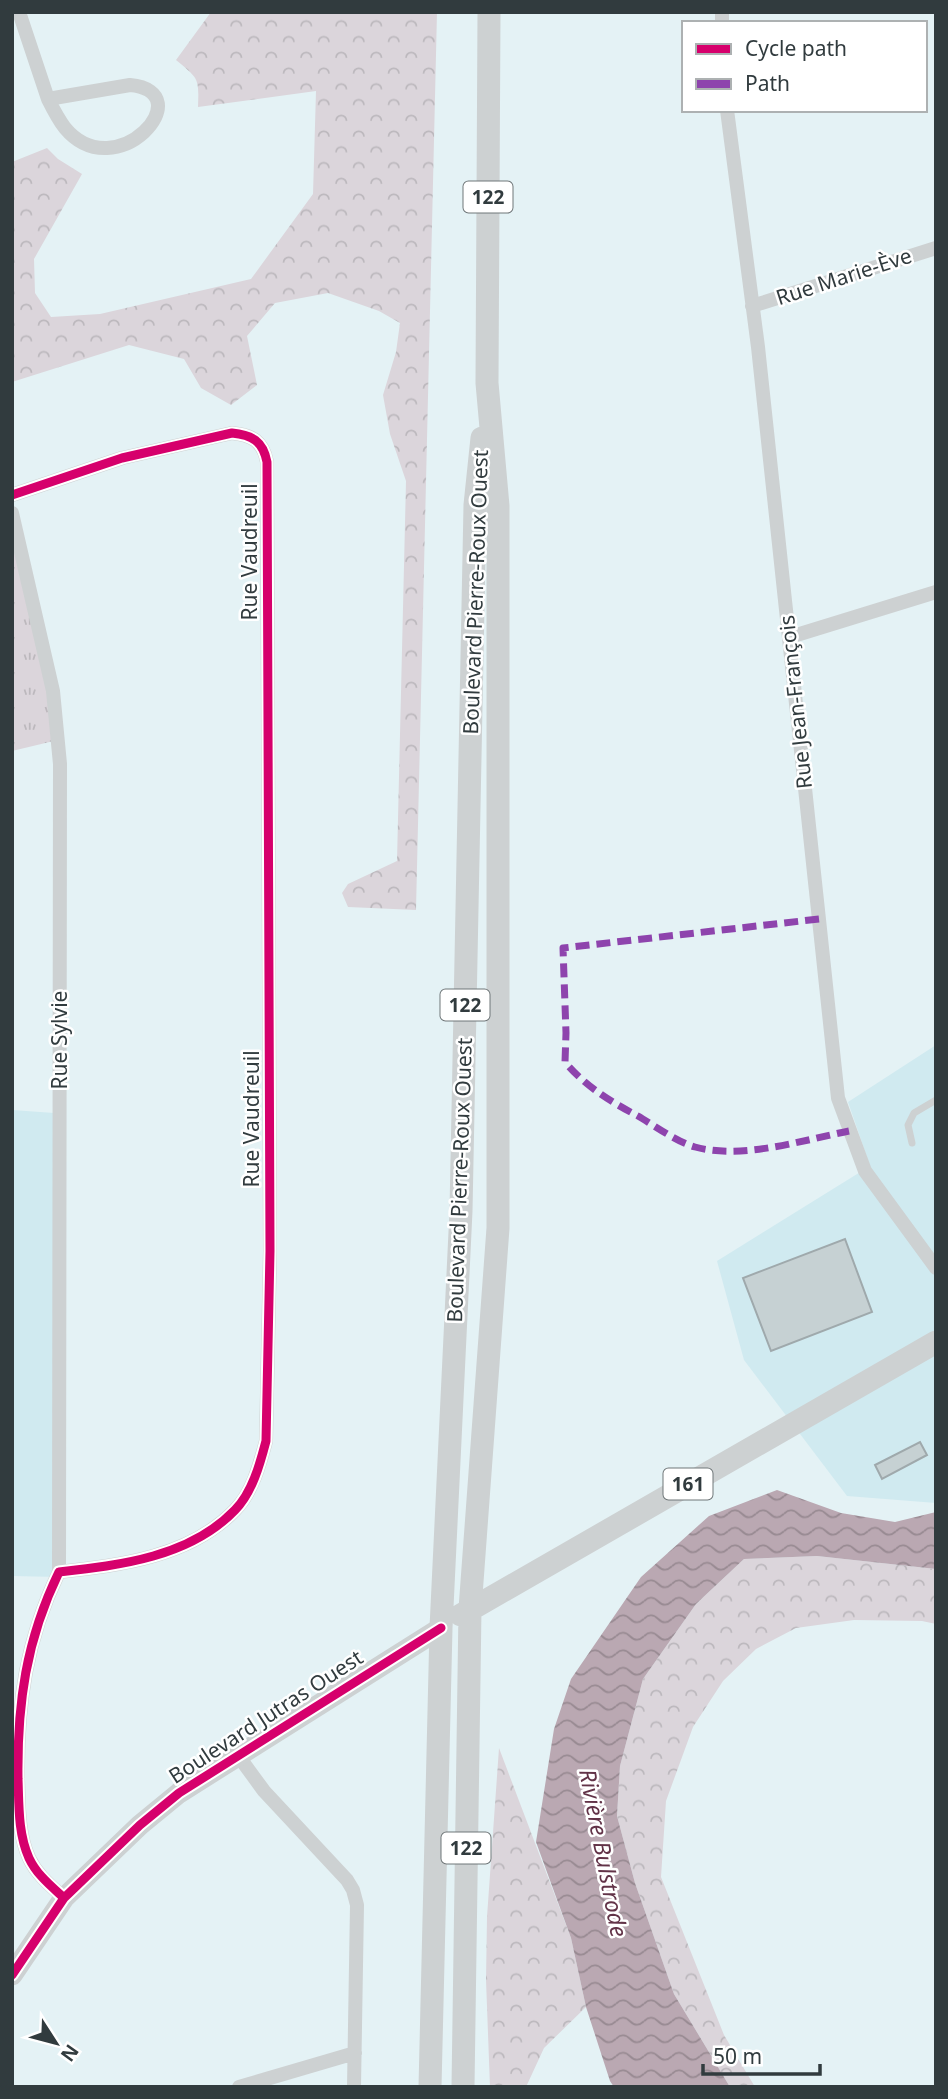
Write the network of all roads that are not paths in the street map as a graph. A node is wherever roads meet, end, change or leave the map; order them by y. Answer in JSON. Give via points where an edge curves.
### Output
{"nodes":[{"id":1,"x":19,"y":12,"type":"edge"},
{"id":2,"x":489,"y":12,"type":"edge"},
{"id":3,"x":48,"y":99,"type":"junction"},
{"id":4,"x":727,"y":112,"type":"edge"},
{"id":5,"x":936,"y":248,"type":"edge"},
{"id":6,"x":752,"y":306,"type":"junction"},
{"id":7,"x":487,"y":383,"type":"junction"},
{"id":8,"x":12,"y":495,"type":"edge"},
{"id":9,"x":12,"y":513,"type":"edge"},
{"id":10,"x":936,"y":592,"type":"edge"},
{"id":11,"x":790,"y":637,"type":"junction"},
{"id":12,"x":936,"y":1100,"type":"edge"},
{"id":13,"x":912,"y":1143,"type":"dead end"},
{"id":14,"x":936,"y":1268,"type":"edge"},
{"id":15,"x":936,"y":1342,"type":"edge"},
{"id":16,"x":59,"y":1572,"type":"junction"},
{"id":17,"x":470,"y":1609,"type":"junction"},
{"id":18,"x":441,"y":1628,"type":"junction"},
{"id":19,"x":237,"y":1754,"type":"junction"},
{"id":20,"x":64,"y":1898,"type":"junction"},
{"id":21,"x":12,"y":1975,"type":"edge"},
{"id":22,"x":355,"y":2053,"type":"junction"},
{"id":23,"x":239,"y":2087,"type":"edge"},
{"id":24,"x":354,"y":2087,"type":"edge"},
{"id":25,"x":430,"y":2087,"type":"edge"},
{"id":26,"x":463,"y":2087,"type":"edge"}],
"edges":[{"from":1,"to":3,"type":"street"},
{"from":2,"to":7,"type":"main road","number":"122"},
{"from":3,"to":3,"type":"street","via":[[66,129],[79,140],[108,148],[145,133],[158,112],[158,100],[141,86]]},
{"from":4,"to":6,"type":"street","name":"Rue Jean-François"},
{"from":5,"to":6,"type":"street","name":"Rue Marie-Ève"},
{"from":6,"to":11,"type":"street","name":"Rue Jean-François"},
{"from":7,"to":17,"type":"main road","name":"Boulevard Pierre-Roux Ouest","number":"122","via":[[498,506],[498,1228]]},
{"from":7,"to":18,"type":"main road","name":"Boulevard Pierre-Roux Ouest","number":"122","via":[[475,505],[461,1211]]},
{"from":8,"to":16,"type":"street","name":"Rue Vaudreuil","via":[[122,458],[232,433],[257,439],[267,462],[270,1251],[266,1441],[258,1471],[237,1508],[210,1532],[174,1551]]},
{"from":9,"to":16,"type":"street","name":"Rue Sylvie","via":[[53,691],[60,764]]},
{"from":10,"to":11,"type":"street"},
{"from":11,"to":14,"type":"street","name":"Rue Jean-François","via":[[838,1098],[865,1171]]},
{"from":12,"to":13,"type":"lane","via":[[914,1113],[908,1125]]},
{"from":15,"to":17,"type":"main road","name":"Boulevard Jutras Ouest","number":"161"},
{"from":16,"to":20,"type":"street","via":[[32,1638],[23,1685],[18,1764],[19,1806],[30,1860],[44,1881]]},
{"from":17,"to":18,"type":"main road","name":"Boulevard Jutras Ouest","number":"161"},
{"from":17,"to":26,"type":"main road","name":"Boulevard Pierre-Roux Ouest","number":"122"},
{"from":18,"to":19,"type":"main road","name":"Boulevard Jutras Ouest"},
{"from":18,"to":25,"type":"main road","name":"Boulevard Pierre-Roux Ouest","number":"122"},
{"from":19,"to":20,"type":"main road","name":"Boulevard Jutras Ouest","via":[[140,1825]]},
{"from":19,"to":22,"type":"street","via":[[353,1890],[357,1905]]},
{"from":20,"to":21,"type":"main road","name":"Boulevard Jutras Ouest"},
{"from":22,"to":23,"type":"street"},
{"from":22,"to":24,"type":"street"}]}
